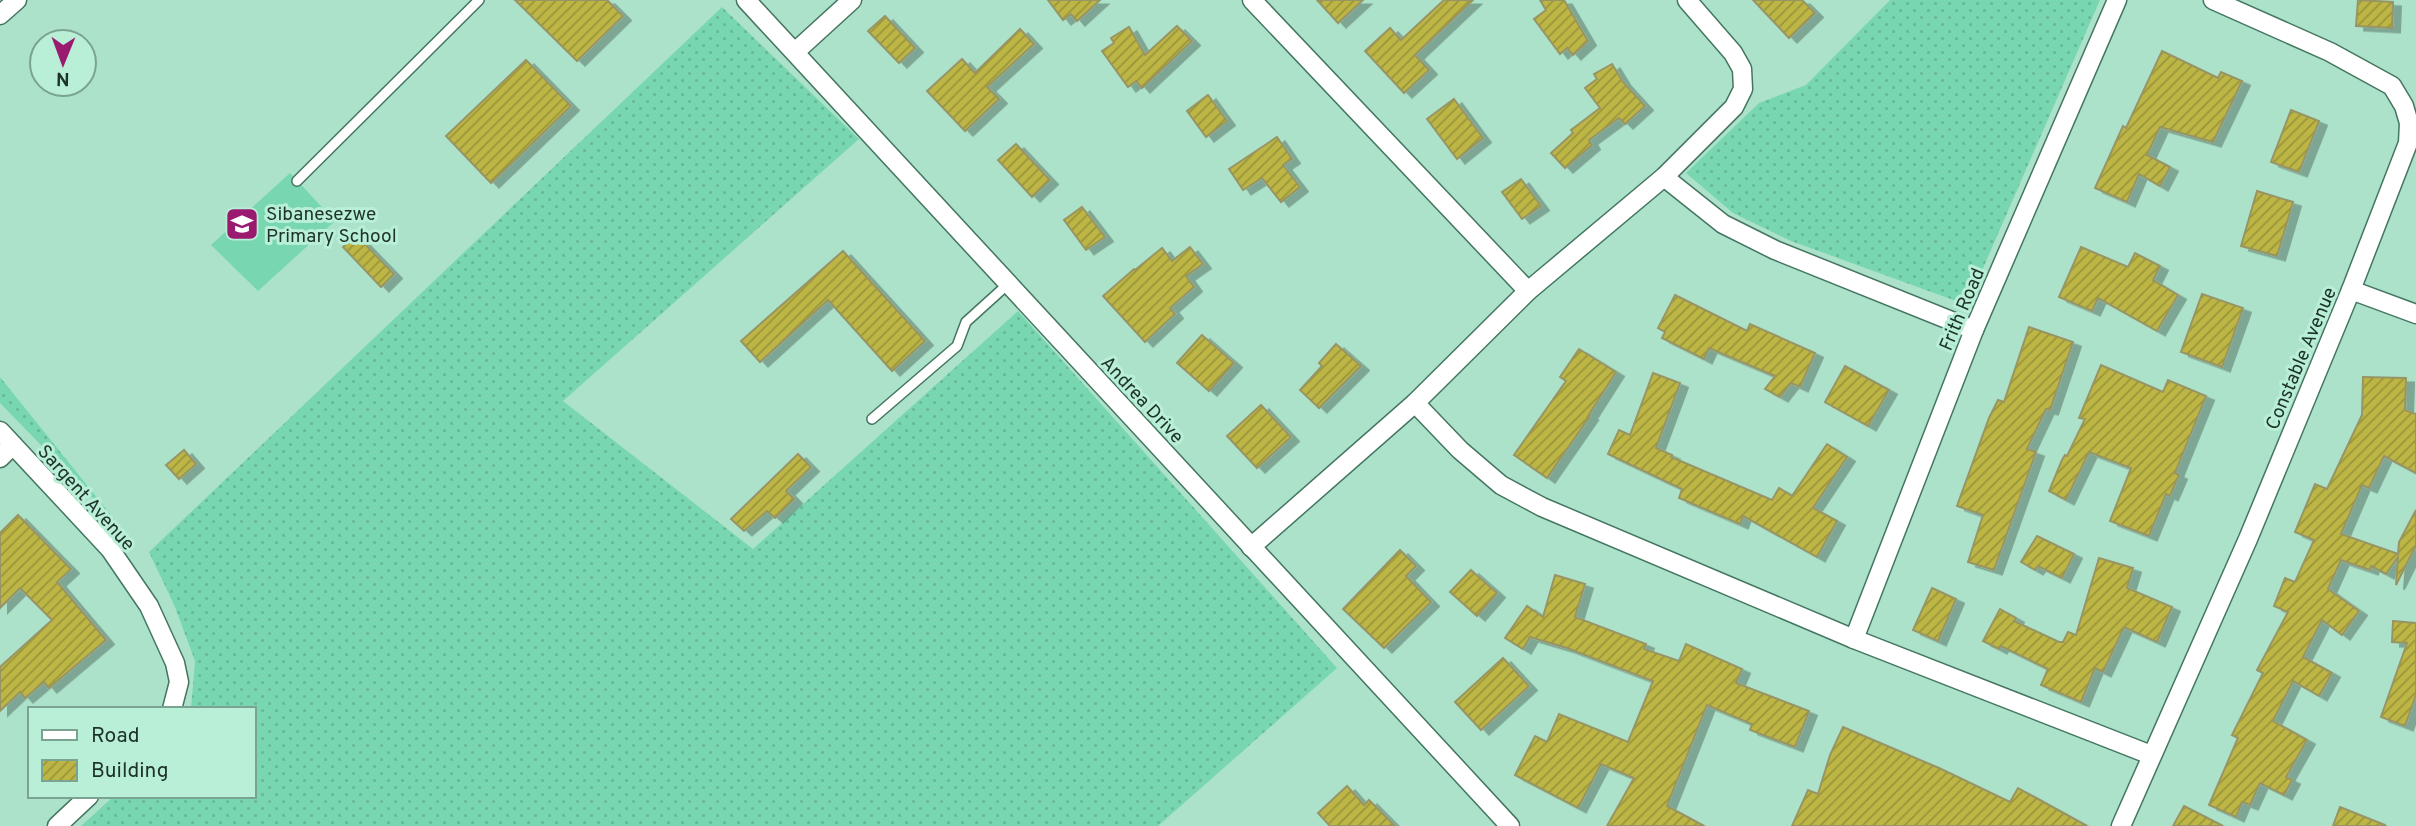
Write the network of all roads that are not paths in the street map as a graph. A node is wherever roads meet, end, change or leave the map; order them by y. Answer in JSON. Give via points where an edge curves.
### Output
{"nodes":[{"id":1,"x":17,"y":0,"type":"edge"},
{"id":2,"x":479,"y":0,"type":"edge"},
{"id":3,"x":746,"y":0,"type":"edge"},
{"id":4,"x":852,"y":0,"type":"edge"},
{"id":5,"x":1252,"y":0,"type":"edge"},
{"id":6,"x":1687,"y":0,"type":"edge"},
{"id":7,"x":2117,"y":0,"type":"edge"},
{"id":8,"x":2213,"y":0,"type":"edge"},
{"id":9,"x":0,"y":15,"type":"edge"},
{"id":10,"x":795,"y":52,"type":"junction"},
{"id":11,"x":1664,"y":177,"type":"junction"},
{"id":12,"x":297,"y":181,"type":"dead end"},
{"id":13,"x":1009,"y":284,"type":"junction"},
{"id":14,"x":2351,"y":290,"type":"junction"},
{"id":15,"x":1528,"y":291,"type":"junction"},
{"id":16,"x":2416,"y":314,"type":"edge"},
{"id":17,"x":1974,"y":330,"type":"junction"},
{"id":18,"x":1415,"y":403,"type":"junction"},
{"id":19,"x":872,"y":419,"type":"dead end"},
{"id":20,"x":0,"y":431,"type":"edge"},
{"id":21,"x":7,"y":451,"type":"edge"},
{"id":22,"x":1251,"y":547,"type":"junction"},
{"id":23,"x":1854,"y":639,"type":"junction"},
{"id":24,"x":173,"y":707,"type":"edge"},
{"id":25,"x":2151,"y":755,"type":"junction"},
{"id":26,"x":87,"y":798,"type":"edge"},
{"id":27,"x":57,"y":826,"type":"edge"},
{"id":28,"x":1510,"y":826,"type":"edge"},
{"id":29,"x":2122,"y":826,"type":"edge"}],
"edges":[{"from":1,"to":9,"type":"street"},
{"from":2,"to":12,"type":"lane"},
{"from":3,"to":10,"type":"street","name":"Andrea Drive"},
{"from":4,"to":10,"type":"street"},
{"from":5,"to":15,"type":"street"},
{"from":6,"to":11,"type":"street","via":[[1733,53],[1742,69],[1742,89],[1734,107]]},
{"from":7,"to":17,"type":"street","name":"Frith Road"},
{"from":8,"to":14,"type":"street","name":"Constable Avenue","via":[[2373,74],[2392,86],[2404,106],[2409,142]]},
{"from":10,"to":13,"type":"street","name":"Andrea Drive"},
{"from":11,"to":15,"type":"street"},
{"from":11,"to":17,"type":"street","via":[[1723,224],[1775,250]]},
{"from":13,"to":19,"type":"lane","via":[[966,322],[957,346]]},
{"from":13,"to":22,"type":"street","name":"Andrea Drive"},
{"from":14,"to":16,"type":"street"},
{"from":14,"to":25,"type":"street","name":"Constable Avenue","via":[[2248,539]]},
{"from":15,"to":18,"type":"street"},
{"from":17,"to":23,"type":"street","name":"Frith Road"},
{"from":18,"to":22,"type":"street"},
{"from":18,"to":23,"type":"street","via":[[1501,485],[1596,531]]},
{"from":20,"to":21,"type":"street","name":"Sargent Avenue"},
{"from":21,"to":24,"type":"street","name":"Sargent Avenue","via":[[110,549],[149,606],[175,663],[179,682]]},
{"from":22,"to":28,"type":"street","name":"Andrea Drive"},
{"from":23,"to":25,"type":"street"},
{"from":25,"to":29,"type":"street","name":"Constable Avenue"},
{"from":26,"to":27,"type":"street"}]}
